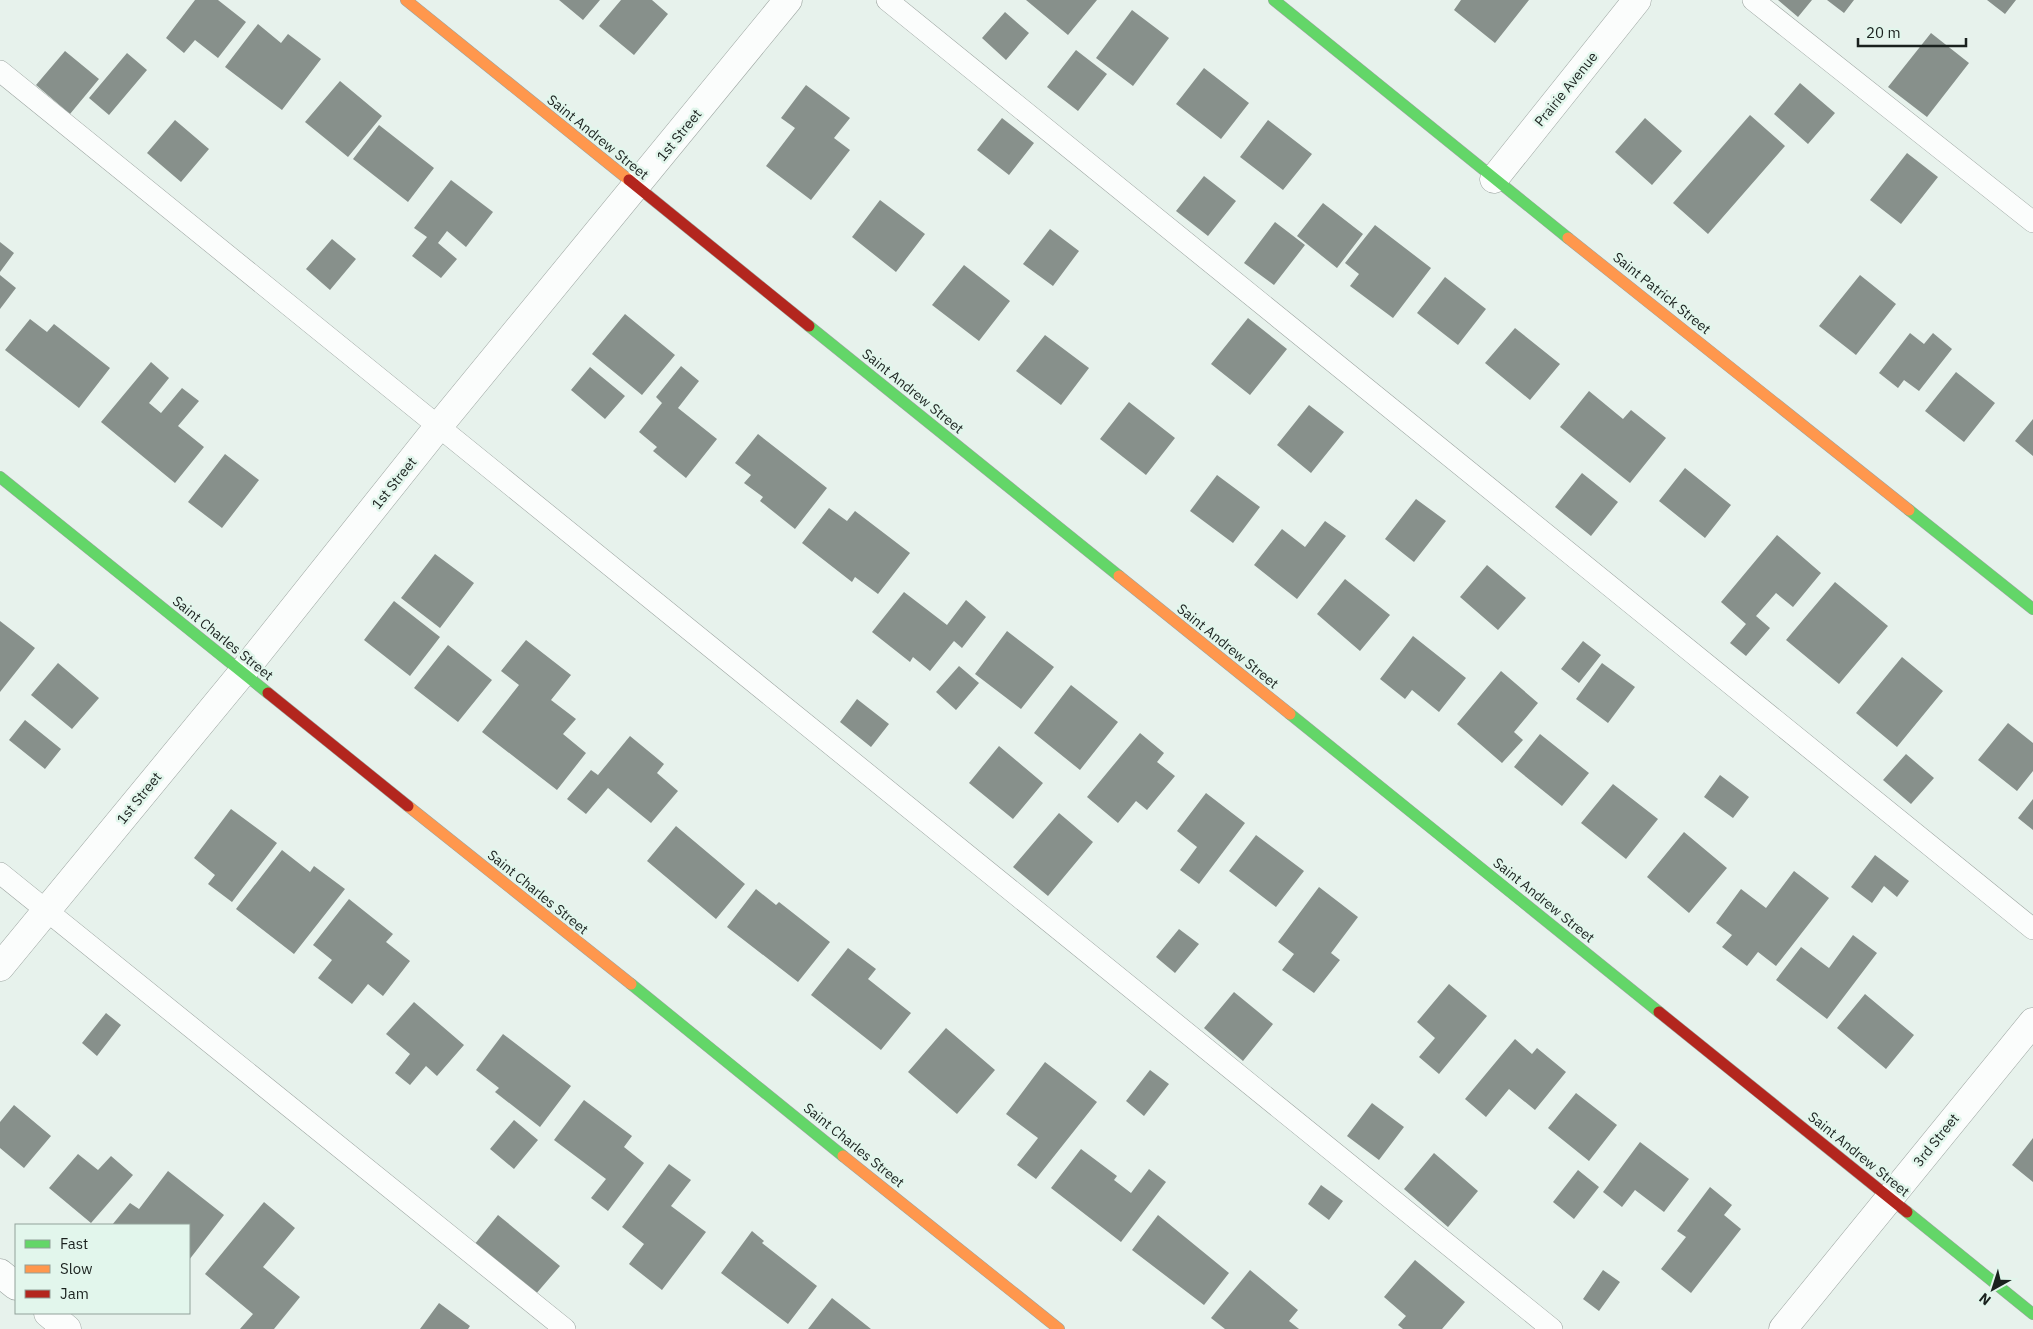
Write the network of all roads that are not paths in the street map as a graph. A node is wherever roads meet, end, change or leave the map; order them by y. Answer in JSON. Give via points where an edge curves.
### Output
{"nodes":[{"id":1,"x":406,"y":0,"type":"edge"},
{"id":2,"x":788,"y":0,"type":"edge"},
{"id":3,"x":887,"y":0,"type":"edge"},
{"id":4,"x":1274,"y":0,"type":"edge"},
{"id":5,"x":1637,"y":0,"type":"edge"},
{"id":6,"x":1753,"y":0,"type":"edge"},
{"id":7,"x":0,"y":71,"type":"edge"},
{"id":8,"x":1494,"y":179,"type":"junction"},
{"id":9,"x":637,"y":187,"type":"junction"},
{"id":10,"x":2033,"y":222,"type":"edge"},
{"id":11,"x":438,"y":427,"type":"junction"},
{"id":12,"x":0,"y":477,"type":"edge"},
{"id":13,"x":2033,"y":608,"type":"edge"},
{"id":14,"x":242,"y":673,"type":"junction"},
{"id":15,"x":0,"y":873,"type":"edge"},
{"id":16,"x":46,"y":911,"type":"junction"},
{"id":17,"x":2033,"y":929,"type":"edge"},
{"id":18,"x":0,"y":967,"type":"edge"},
{"id":19,"x":2033,"y":1022,"type":"edge"},
{"id":20,"x":1888,"y":1198,"type":"junction"},
{"id":21,"x":0,"y":1273,"type":"edge"},
{"id":22,"x":15,"y":1285,"type":"edge"},
{"id":23,"x":49,"y":1314,"type":"edge"},
{"id":24,"x":2033,"y":1314,"type":"edge"},
{"id":25,"x":67,"y":1329,"type":"edge"},
{"id":26,"x":566,"y":1329,"type":"edge"},
{"id":27,"x":1059,"y":1329,"type":"edge"},
{"id":28,"x":1552,"y":1329,"type":"edge"},
{"id":29,"x":1783,"y":1329,"type":"edge"}],
"edges":[{"from":1,"to":9,"type":"street","name":"Saint Andrew Street"},
{"from":2,"to":9,"type":"street","name":"1st Street"},
{"from":3,"to":17,"type":"lane"},
{"from":4,"to":8,"type":"street","name":"Saint Patrick Street"},
{"from":5,"to":8,"type":"street","name":"Prairie Avenue"},
{"from":6,"to":10,"type":"lane"},
{"from":7,"to":11,"type":"lane"},
{"from":8,"to":13,"type":"street","name":"Saint Patrick Street"},
{"from":9,"to":11,"type":"street","name":"1st Street"},
{"from":9,"to":20,"type":"street","name":"Saint Andrew Street"},
{"from":11,"to":14,"type":"street","name":"1st Street"},
{"from":11,"to":28,"type":"lane"},
{"from":12,"to":14,"type":"street","name":"Saint Charles Street"},
{"from":14,"to":16,"type":"street","name":"1st Street"},
{"from":14,"to":27,"type":"street","name":"Saint Charles Street"},
{"from":15,"to":16,"type":"lane"},
{"from":16,"to":18,"type":"street","name":"1st Street"},
{"from":16,"to":26,"type":"lane"},
{"from":19,"to":20,"type":"street","name":"3rd Street"},
{"from":20,"to":24,"type":"street","name":"Saint Andrew Street"},
{"from":20,"to":29,"type":"street","name":"3rd Street"},
{"from":21,"to":22,"type":"street"},
{"from":23,"to":25,"type":"street"}]}
